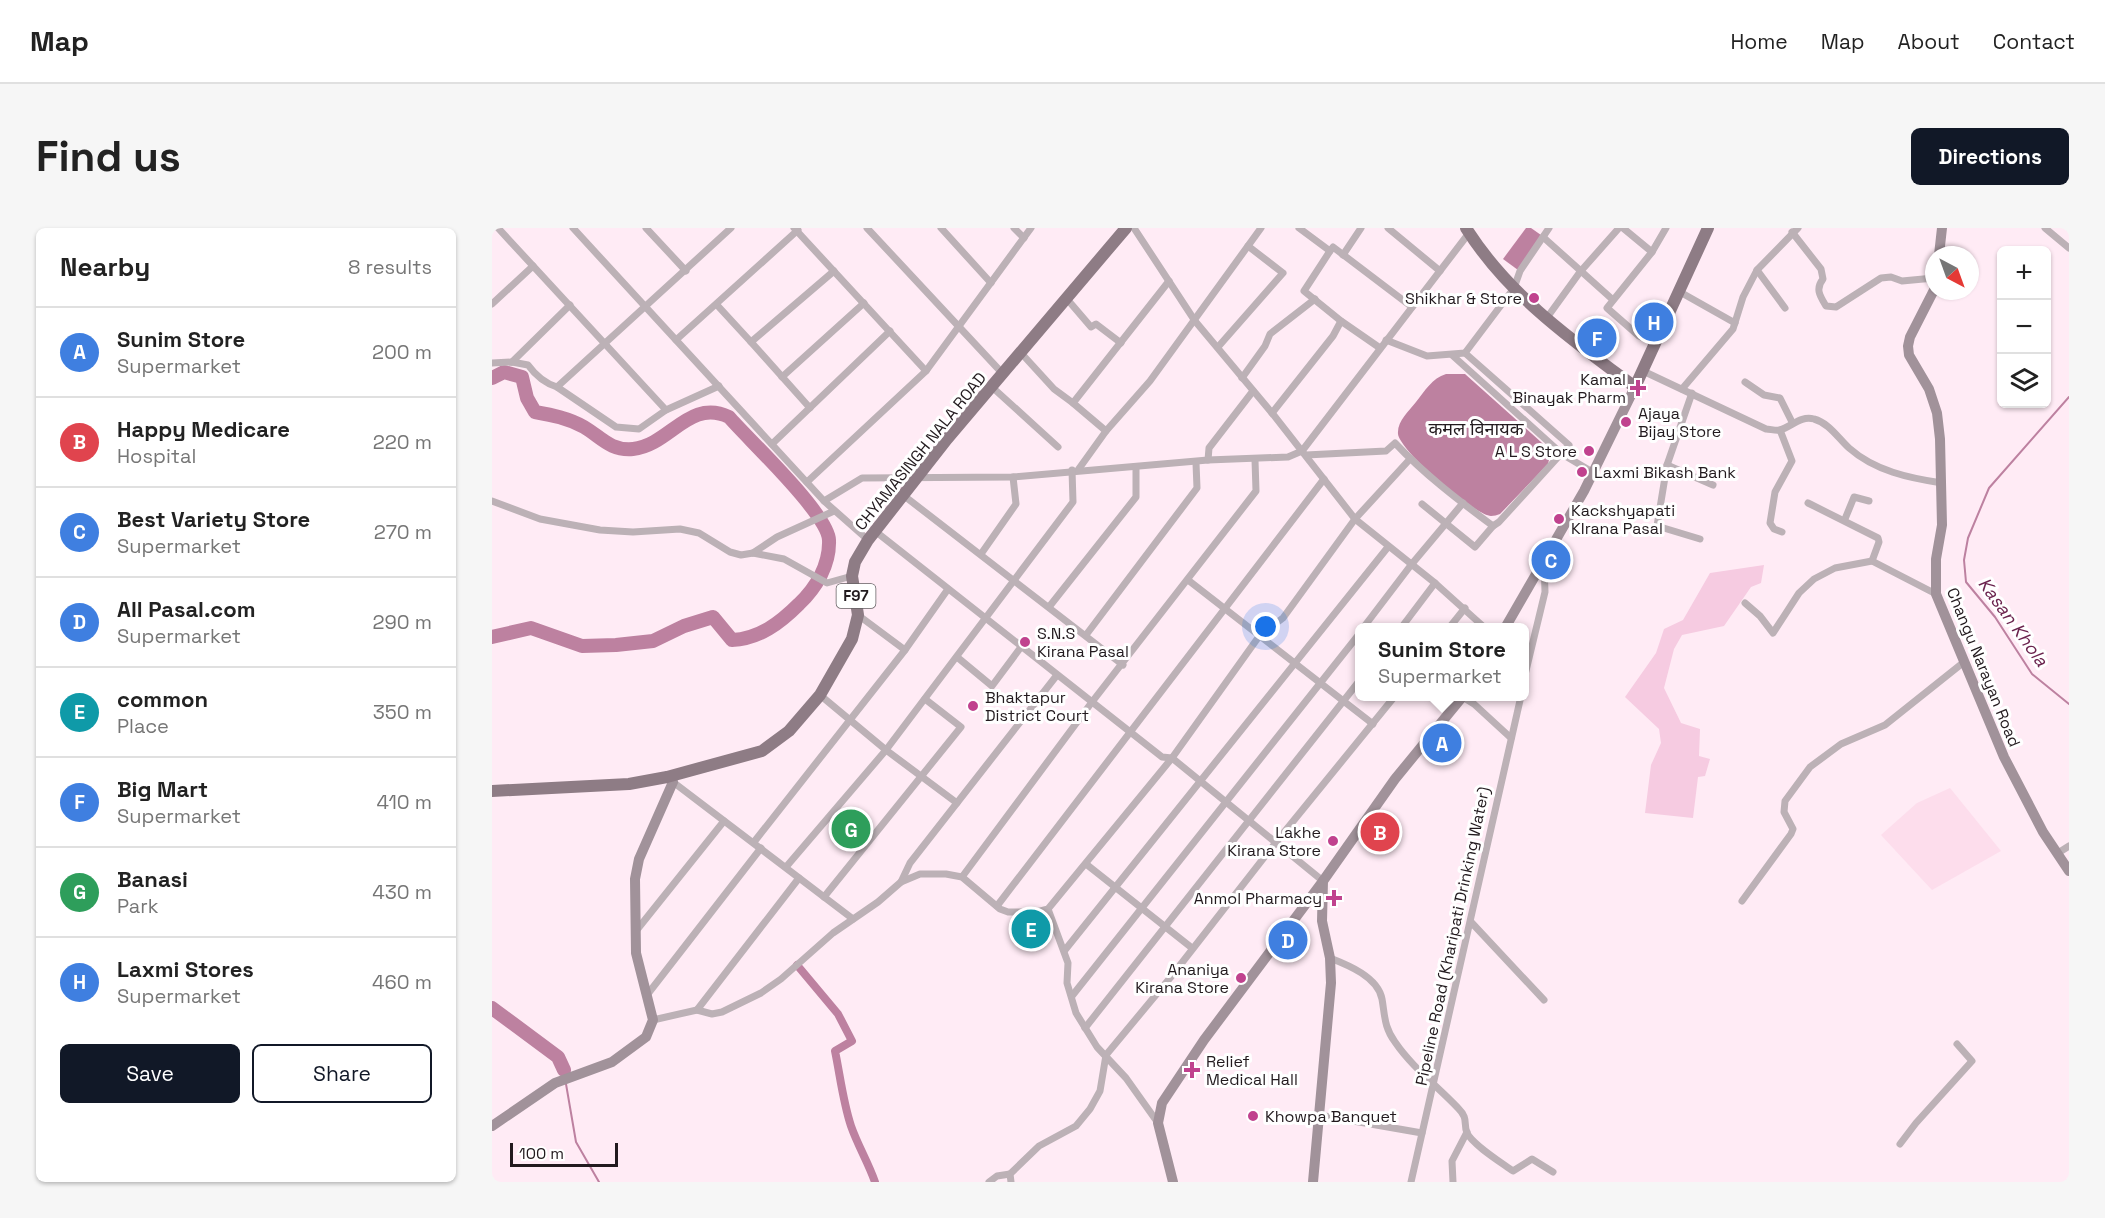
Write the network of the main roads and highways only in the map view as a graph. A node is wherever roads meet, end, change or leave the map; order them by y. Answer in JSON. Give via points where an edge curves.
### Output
{"nodes":[{"id":1,"x":1126,"y":228,"type":"edge"},
{"id":2,"x":1708,"y":228,"type":"edge"},
{"id":3,"x":1942,"y":228,"type":"edge"},
{"id":4,"x":1468,"y":231,"type":"edge"},
{"id":5,"x":1940,"y":246,"type":"edge"},
{"id":6,"x":1930,"y":300,"type":"edge"},
{"id":7,"x":1635,"y":387,"type":"junction"},
{"id":8,"x":1507,"y":623,"type":"edge"},
{"id":9,"x":1459,"y":701,"type":"edge"},
{"id":10,"x":670,"y":780,"type":"junction"},
{"id":11,"x":492,"y":791,"type":"edge"},
{"id":12,"x":2069,"y":872,"type":"edge"},
{"id":13,"x":1323,"y":881,"type":"junction"},
{"id":14,"x":492,"y":1125,"type":"edge"},
{"id":15,"x":1173,"y":1182,"type":"edge"},
{"id":16,"x":1313,"y":1182,"type":"edge"}],
"edges":[{"from":1,"to":10,"type":"main road","name":"CHYAMASINGH NALA ROAD","number":"F97","via":[[915,478],[872,536],[855,562],[852,576],[858,615],[852,639],[820,695],[789,731],[762,751]]},
{"from":2,"to":7,"type":"main road"},
{"from":3,"to":5,"type":"main road"},
{"from":4,"to":7,"type":"main road","via":[[1488,260],[1546,319]]},
{"from":6,"to":12,"type":"main road","name":"Changu Narayan Road","via":[[1908,346],[1937,413],[1942,525],[1935,567],[1936,594],[2007,765]]},
{"from":7,"to":8,"type":"main road","via":[[1594,473]]},
{"from":9,"to":13,"type":"main road","via":[[1395,779]]},
{"from":10,"to":11,"type":"main road","number":"F97"},
{"from":10,"to":14,"type":"main road","via":[[635,879],[636,953],[653,1020],[646,1036],[612,1062],[555,1083]]},
{"from":13,"to":15,"type":"main road","via":[[1171,1088],[1159,1111],[1158,1122]]},
{"from":13,"to":16,"type":"main road","via":[[1322,912],[1330,958],[1329,1012]]}]}
